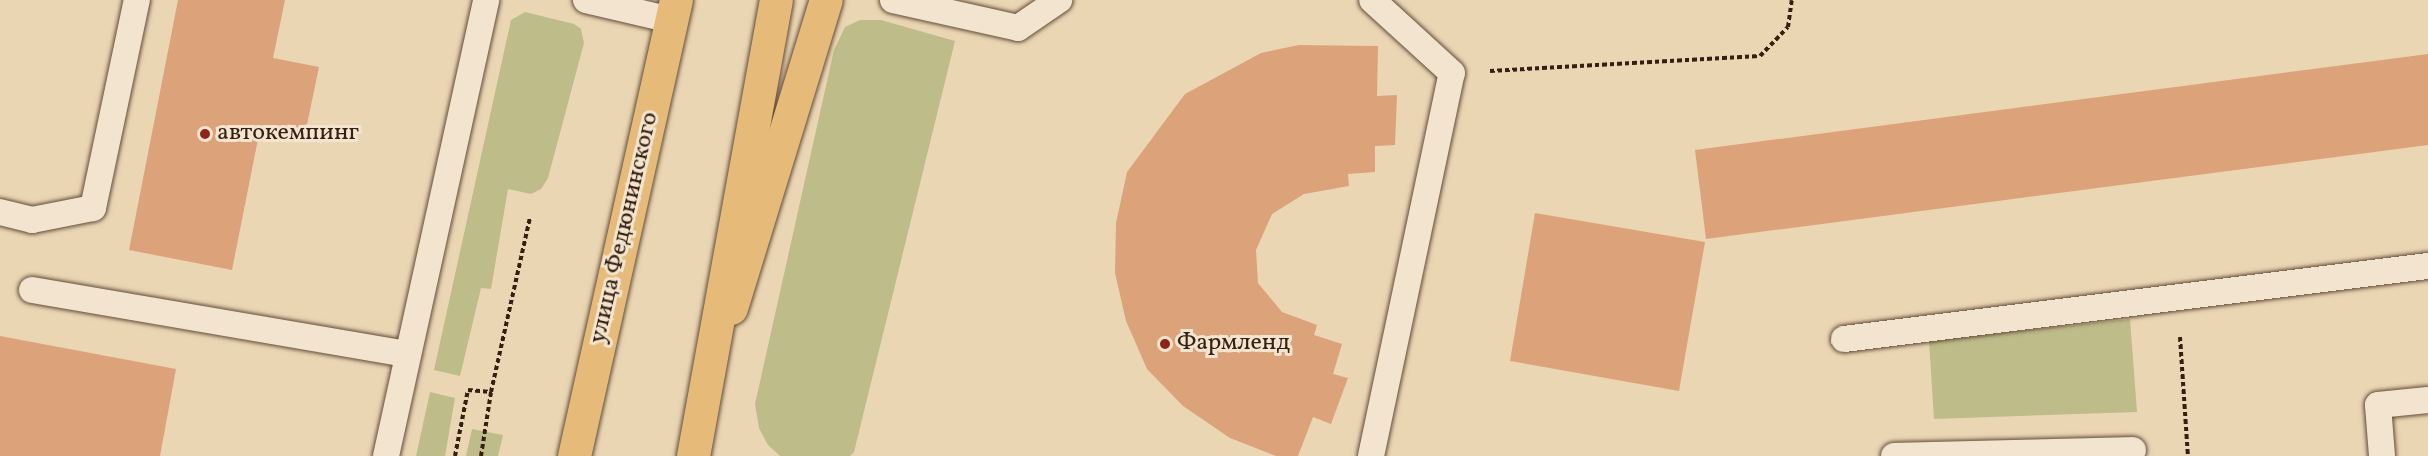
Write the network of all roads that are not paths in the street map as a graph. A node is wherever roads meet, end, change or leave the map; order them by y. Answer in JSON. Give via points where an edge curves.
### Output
{"nodes":[{"id":1,"x":137,"y":0,"type":"edge"},
{"id":2,"x":486,"y":0,"type":"edge"},
{"id":3,"x":586,"y":0,"type":"edge"},
{"id":4,"x":776,"y":0,"type":"edge"},
{"id":5,"x":826,"y":0,"type":"edge"},
{"id":6,"x":893,"y":0,"type":"edge"},
{"id":7,"x":1059,"y":0,"type":"edge"},
{"id":8,"x":1372,"y":0,"type":"edge"},
{"id":9,"x":674,"y":10,"type":"edge"},
{"id":10,"x":0,"y":212,"type":"edge"},
{"id":11,"x":2428,"y":266,"type":"edge"},
{"id":12,"x":32,"y":290,"type":"dead end"},
{"id":13,"x":1844,"y":339,"type":"dead end"},
{"id":14,"x":408,"y":354,"type":"junction"},
{"id":15,"x":703,"y":398,"type":"junction"},
{"id":16,"x":2428,"y":400,"type":"edge"},
{"id":17,"x":2133,"y":450,"type":"dead end"},
{"id":18,"x":386,"y":456,"type":"edge"},
{"id":19,"x":574,"y":456,"type":"edge"},
{"id":20,"x":693,"y":456,"type":"edge"},
{"id":21,"x":1371,"y":456,"type":"edge"},
{"id":22,"x":1894,"y":456,"type":"edge"},
{"id":23,"x":2382,"y":456,"type":"edge"}],
"edges":[{"from":1,"to":10,"type":"lane","via":[[93,208],[32,220]]},
{"from":2,"to":14,"type":"lane"},
{"from":3,"to":9,"type":"lane"},
{"from":4,"to":15,"type":"main road"},
{"from":5,"to":15,"type":"main road"},
{"from":6,"to":7,"type":"lane","via":[[1018,28]]},
{"from":8,"to":21,"type":"lane","via":[[1452,73]]},
{"from":9,"to":19,"type":"main road","name":"улица Федюнинского"},
{"from":11,"to":13,"type":"lane"},
{"from":12,"to":14,"type":"lane"},
{"from":14,"to":18,"type":"lane"},
{"from":15,"to":20,"type":"main road"},
{"from":16,"to":23,"type":"lane","via":[[2378,405]]},
{"from":17,"to":22,"type":"lane"}]}
